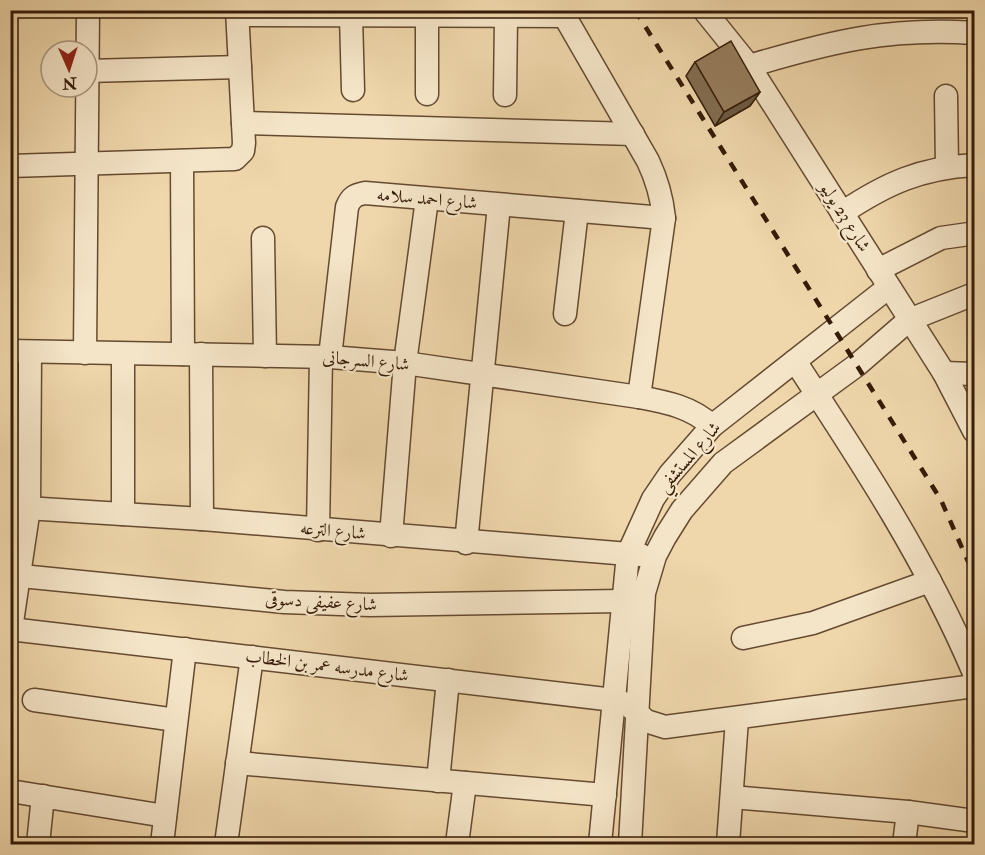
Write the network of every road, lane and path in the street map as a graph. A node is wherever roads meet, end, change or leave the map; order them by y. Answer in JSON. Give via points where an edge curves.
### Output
{"nodes":[{"id":1,"x":88,"y":10,"type":"edge"},
{"id":2,"x":704,"y":10,"type":"edge"},
{"id":3,"x":237,"y":13,"type":"edge"},
{"id":4,"x":562,"y":13,"type":"edge"},
{"id":5,"x":351,"y":16,"type":"junction"},
{"id":6,"x":427,"y":17,"type":"junction"},
{"id":7,"x":506,"y":18,"type":"junction"},
{"id":8,"x":975,"y":33,"type":"edge"},
{"id":9,"x":88,"y":39,"type":"edge"},
{"id":10,"x":749,"y":66,"type":"junction"},
{"id":11,"x":240,"y":67,"type":"junction"},
{"id":12,"x":99,"y":71,"type":"edge"},
{"id":13,"x":353,"y":90,"type":"dead end"},
{"id":14,"x":427,"y":94,"type":"dead end"},
{"id":15,"x":505,"y":95,"type":"dead end"},
{"id":16,"x":946,"y":96,"type":"dead end"},
{"id":17,"x":87,"y":99,"type":"edge"},
{"id":18,"x":243,"y":123,"type":"junction"},
{"id":19,"x":633,"y":134,"type":"junction"},
{"id":20,"x":182,"y":161,"type":"junction"},
{"id":21,"x":87,"y":164,"type":"junction"},
{"id":22,"x":975,"y":165,"type":"edge"},
{"id":23,"x":10,"y":166,"type":"edge"},
{"id":24,"x":947,"y":167,"type":"junction"},
{"id":25,"x":428,"y":199,"type":"junction"},
{"id":26,"x":500,"y":205,"type":"junction"},
{"id":27,"x":577,"y":212,"type":"junction"},
{"id":28,"x":842,"y":213,"type":"junction"},
{"id":29,"x":664,"y":218,"type":"junction"},
{"id":30,"x":969,"y":234,"type":"dead end"},
{"id":31,"x":263,"y":238,"type":"dead end"},
{"id":32,"x":884,"y":278,"type":"junction"},
{"id":33,"x":975,"y":294,"type":"edge"},
{"id":34,"x":565,"y":314,"type":"dead end"},
{"id":35,"x":909,"y":320,"type":"junction"},
{"id":36,"x":20,"y":352,"type":"edge"},
{"id":37,"x":85,"y":353,"type":"junction"},
{"id":38,"x":192,"y":354,"type":"junction"},
{"id":39,"x":123,"y":355,"type":"junction"},
{"id":40,"x":265,"y":356,"type":"junction"},
{"id":41,"x":326,"y":357,"type":"junction"},
{"id":42,"x":795,"y":361,"type":"junction"},
{"id":43,"x":405,"y":363,"type":"junction"},
{"id":44,"x":944,"y":373,"type":"junction"},
{"id":45,"x":483,"y":374,"type":"junction"},
{"id":46,"x":975,"y":374,"type":"edge"},
{"id":47,"x":817,"y":394,"type":"junction"},
{"id":48,"x":639,"y":397,"type":"junction"},
{"id":49,"x":712,"y":426,"type":"junction"},
{"id":50,"x":975,"y":431,"type":"edge"},
{"id":51,"x":20,"y":507,"type":"edge"},
{"id":52,"x":123,"y":514,"type":"junction"},
{"id":53,"x":201,"y":519,"type":"junction"},
{"id":54,"x":318,"y":530,"type":"junction"},
{"id":55,"x":391,"y":536,"type":"junction"},
{"id":56,"x":466,"y":543,"type":"junction"},
{"id":57,"x":628,"y":554,"type":"junction"},
{"id":58,"x":655,"y":556,"type":"junction"},
{"id":59,"x":21,"y":576,"type":"junction"},
{"id":60,"x":930,"y":581,"type":"junction"},
{"id":61,"x":622,"y":601,"type":"junction"},
{"id":62,"x":11,"y":629,"type":"edge"},
{"id":63,"x":743,"y":638,"type":"dead end"},
{"id":64,"x":185,"y":649,"type":"junction"},
{"id":65,"x":252,"y":657,"type":"junction"},
{"id":66,"x":975,"y":673,"type":"edge"},
{"id":67,"x":448,"y":680,"type":"junction"},
{"id":68,"x":975,"y":686,"type":"edge"},
{"id":69,"x":34,"y":700,"type":"dead end"},
{"id":70,"x":614,"y":700,"type":"junction"},
{"id":71,"x":638,"y":715,"type":"junction"},
{"id":72,"x":737,"y":719,"type":"junction"},
{"id":73,"x":176,"y":720,"type":"junction"},
{"id":74,"x":237,"y":764,"type":"junction"},
{"id":75,"x":438,"y":781,"type":"junction"},
{"id":76,"x":465,"y":783,"type":"junction"},
{"id":77,"x":10,"y":791,"type":"edge"},
{"id":78,"x":605,"y":795,"type":"junction"},
{"id":79,"x":43,"y":796,"type":"junction"},
{"id":80,"x":732,"y":797,"type":"junction"},
{"id":81,"x":908,"y":812,"type":"junction"},
{"id":82,"x":165,"y":816,"type":"junction"},
{"id":83,"x":975,"y":821,"type":"edge"},
{"id":84,"x":38,"y":844,"type":"edge"},
{"id":85,"x":162,"y":844,"type":"edge"},
{"id":86,"x":233,"y":844,"type":"edge"},
{"id":87,"x":457,"y":844,"type":"edge"},
{"id":88,"x":600,"y":844,"type":"edge"},
{"id":89,"x":630,"y":844,"type":"edge"},
{"id":90,"x":728,"y":844,"type":"edge"},
{"id":91,"x":904,"y":844,"type":"edge"}],
"edges":[{"from":1,"to":9,"type":"street"},
{"from":2,"to":10,"type":"street","name":"شارع 23 يوليو"},
{"from":3,"to":5,"type":"street"},
{"from":3,"to":11,"type":"street"},
{"from":4,"to":7,"type":"street"},
{"from":4,"to":19,"type":"street"},
{"from":5,"to":6,"type":"street"},
{"from":5,"to":13,"type":"street"},
{"from":6,"to":7,"type":"street"},
{"from":6,"to":14,"type":"street"},
{"from":7,"to":15,"type":"street"},
{"from":8,"to":10,"type":"street","via":[[872,34]]},
{"from":10,"to":28,"type":"street","name":"شارع 23 يوليو"},
{"from":11,"to":12,"type":"street"},
{"from":11,"to":18,"type":"street"},
{"from":16,"to":24,"type":"street"},
{"from":17,"to":21,"type":"street"},
{"from":18,"to":19,"type":"street"},
{"from":18,"to":20,"type":"street","via":[[244,143],[239,156],[230,161]]},
{"from":19,"to":29,"type":"street","via":[[658,182]]},
{"from":20,"to":21,"type":"street"},
{"from":20,"to":38,"type":"street"},
{"from":21,"to":23,"type":"street"},
{"from":21,"to":37,"type":"street"},
{"from":22,"to":24,"type":"street"},
{"from":24,"to":28,"type":"street","via":[[904,177]]},
{"from":25,"to":26,"type":"street","name":"شارع احمد سلامه"},
{"from":25,"to":41,"type":"street","name":"شارع احمد سلامه","via":[[365,193],[350,199]]},
{"from":25,"to":43,"type":"street"},
{"from":26,"to":27,"type":"street","name":"شارع احمد سلامه"},
{"from":26,"to":45,"type":"street"},
{"from":27,"to":29,"type":"street","name":"شارع احمد سلامه"},
{"from":27,"to":34,"type":"street"},
{"from":28,"to":32,"type":"street","name":"شارع 23 يوليو"},
{"from":29,"to":48,"type":"street"},
{"from":30,"to":32,"type":"street","name":"شارع المستشفي","via":[[941,238]]},
{"from":31,"to":40,"type":"street"},
{"from":32,"to":35,"type":"street","name":"شارع 23 يوليو"},
{"from":32,"to":42,"type":"street","name":"شارع المستشفي"},
{"from":33,"to":35,"type":"street","name":"شارع المستشفي"},
{"from":35,"to":44,"type":"street","name":"شارع 23 يوليو"},
{"from":35,"to":47,"type":"street","name":"شارع المستشفي"},
{"from":36,"to":37,"type":"street","name":"شارع السرجانى"},
{"from":36,"to":51,"type":"street"},
{"from":37,"to":39,"type":"street","name":"شارع السرجانى"},
{"from":38,"to":39,"type":"street","name":"شارع السرجانى"},
{"from":38,"to":40,"type":"street","name":"شارع السرجانى"},
{"from":38,"to":53,"type":"street"},
{"from":39,"to":52,"type":"street"},
{"from":40,"to":41,"type":"street","name":"شارع السرجانى"},
{"from":41,"to":43,"type":"street","name":"شارع السرجانى"},
{"from":41,"to":54,"type":"street"},
{"from":42,"to":47,"type":"street"},
{"from":42,"to":49,"type":"street","name":"شارع المستشفي"},
{"from":43,"to":45,"type":"street","name":"شارع السرجانى"},
{"from":43,"to":55,"type":"street"},
{"from":44,"to":46,"type":"street"},
{"from":44,"to":50,"type":"street","name":"شارع 23 يوليو"},
{"from":45,"to":48,"type":"street","name":"شارع السرجانى"},
{"from":45,"to":56,"type":"street"},
{"from":47,"to":58,"type":"street","name":"شارع المستشفي","via":[[723,463],[682,510]]},
{"from":47,"to":60,"type":"street","via":[[876,483]]},
{"from":48,"to":49,"type":"street","name":"شارع السرجانى","via":[[700,414]]},
{"from":49,"to":57,"type":"street","name":"شارع المستشفي","via":[[653,499]]},
{"from":51,"to":52,"type":"street","name":"شارع الترعه"},
{"from":51,"to":59,"type":"street"},
{"from":52,"to":53,"type":"street","name":"شارع الترعه"},
{"from":53,"to":54,"type":"street","name":"شارع الترعه"},
{"from":54,"to":55,"type":"street","name":"شارع الترعه"},
{"from":55,"to":56,"type":"street","name":"شارع الترعه"},
{"from":56,"to":57,"type":"street","name":"شارع الترعه"},
{"from":57,"to":58,"type":"street","name":"شارع الترعه"},
{"from":57,"to":61,"type":"street","name":"شارع المستشفي"},
{"from":58,"to":71,"type":"street","name":"شارع المستشفي","via":[[644,593]]},
{"from":59,"to":61,"type":"street","name":"شارع عفيفى دسوقى","via":[[284,602],[370,605]]},
{"from":59,"to":62,"type":"street"},
{"from":60,"to":63,"type":"street","via":[[813,623]]},
{"from":60,"to":66,"type":"street"},
{"from":61,"to":70,"type":"street","name":"شارع المستشفي"},
{"from":62,"to":64,"type":"street","name":"شارع مدرسه عمر بن الخطاب"},
{"from":64,"to":65,"type":"street","name":"شارع مدرسه عمر بن الخطاب"},
{"from":64,"to":73,"type":"street"},
{"from":65,"to":67,"type":"street","name":"شارع مدرسه عمر بن الخطاب"},
{"from":65,"to":74,"type":"street"},
{"from":67,"to":70,"type":"street","name":"شارع مدرسه عمر بن الخطاب"},
{"from":67,"to":75,"type":"street"},
{"from":68,"to":72,"type":"street","name":"شارع مدرسه عمر بن الخطاب"},
{"from":69,"to":73,"type":"street"},
{"from":70,"to":71,"type":"street","name":"شارع مدرسه عمر بن الخطاب","via":[[627,704]]},
{"from":70,"to":78,"type":"street","name":"شارع المستشفي"},
{"from":71,"to":72,"type":"street","name":"شارع مدرسه عمر بن الخطاب","via":[[665,727]]},
{"from":71,"to":89,"type":"street","name":"شارع المستشفي"},
{"from":72,"to":80,"type":"street"},
{"from":73,"to":82,"type":"street"},
{"from":74,"to":75,"type":"street"},
{"from":74,"to":86,"type":"street"},
{"from":75,"to":76,"type":"street"},
{"from":76,"to":78,"type":"street"},
{"from":76,"to":87,"type":"street"},
{"from":77,"to":79,"type":"street"},
{"from":78,"to":88,"type":"street","name":"شارع المستشفي"},
{"from":79,"to":82,"type":"street"},
{"from":79,"to":84,"type":"street"},
{"from":80,"to":81,"type":"street"},
{"from":80,"to":90,"type":"street"},
{"from":81,"to":83,"type":"street"},
{"from":81,"to":91,"type":"street"},
{"from":82,"to":85,"type":"street"}]}
